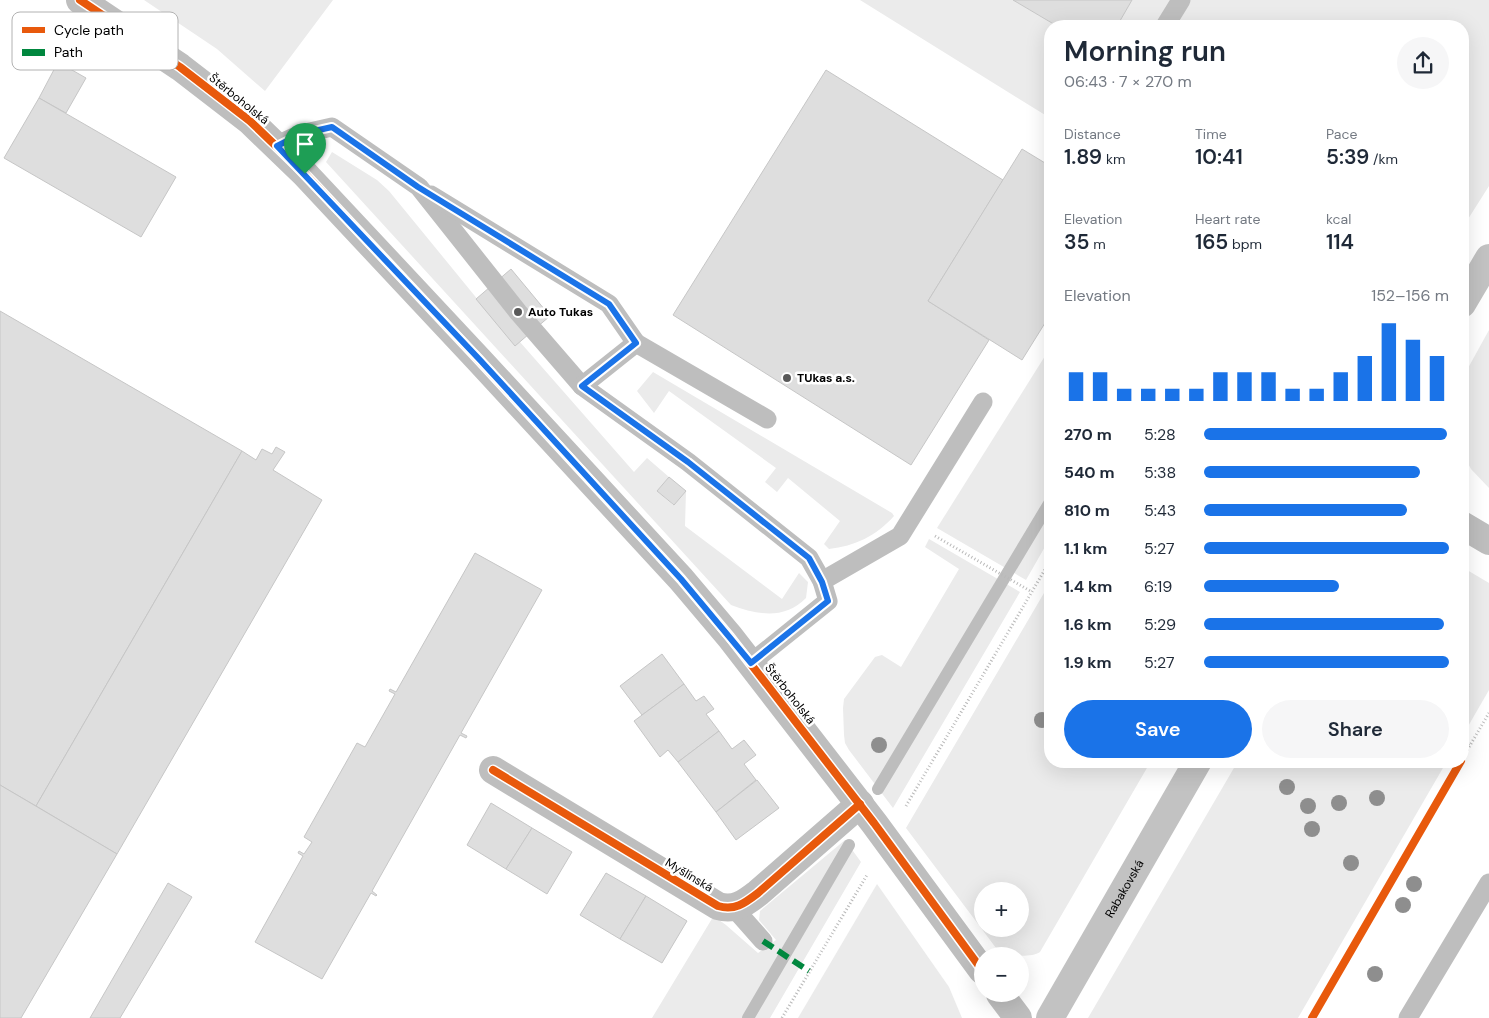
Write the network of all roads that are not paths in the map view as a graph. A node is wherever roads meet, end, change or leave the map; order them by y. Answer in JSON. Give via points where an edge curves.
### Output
{"nodes":[{"id":1,"x":80,"y":0,"type":"edge"},
{"id":2,"x":1181,"y":0,"type":"edge"},
{"id":3,"x":98,"y":12,"type":"edge"},
{"id":4,"x":1169,"y":20,"type":"edge"},
{"id":5,"x":178,"y":66,"type":"edge"},
{"id":6,"x":277,"y":146,"type":"junction"},
{"id":7,"x":418,"y":187,"type":"junction"},
{"id":8,"x":1489,"y":258,"type":"edge"},
{"id":9,"x":1469,"y":292,"type":"edge"},
{"id":10,"x":636,"y":343,"type":"junction"},
{"id":11,"x":582,"y":386,"type":"junction"},
{"id":12,"x":983,"y":402,"type":"dead end"},
{"id":13,"x":767,"y":419,"type":"dead end"},
{"id":14,"x":1469,"y":529,"type":"edge"},
{"id":15,"x":1489,"y":541,"type":"edge"},
{"id":16,"x":822,"y":582,"type":"junction"},
{"id":17,"x":751,"y":663,"type":"junction"},
{"id":18,"x":1194,"y":768,"type":"edge"},
{"id":19,"x":493,"y":770,"type":"dead end"},
{"id":20,"x":860,"y":804,"type":"junction"},
{"id":21,"x":1489,"y":883,"type":"edge"},
{"id":22,"x":737,"y":907,"type":"junction"},
{"id":23,"x":763,"y":942,"type":"dead end"},
{"id":24,"x":974,"y":959,"type":"edge"},
{"id":25,"x":1006,"y":1002,"type":"edge"},
{"id":26,"x":1018,"y":1018,"type":"edge"},
{"id":27,"x":1050,"y":1018,"type":"edge"},
{"id":28,"x":1408,"y":1018,"type":"edge"}],
"edges":[{"from":1,"to":3,"type":"street","name":"Štěrboholská"},
{"from":2,"to":4,"type":"lane"},
{"from":5,"to":6,"type":"street","name":"Štěrboholská"},
{"from":6,"to":7,"type":"lane","via":[[301,134],[332,127]]},
{"from":6,"to":17,"type":"street","name":"Štěrboholská","via":[[681,579]]},
{"from":7,"to":10,"type":"lane","via":[[609,304]]},
{"from":7,"to":11,"type":"lane"},
{"from":8,"to":9,"type":"main road"},
{"from":10,"to":11,"type":"lane"},
{"from":10,"to":13,"type":"lane"},
{"from":11,"to":16,"type":"lane","via":[[688,462],[809,558]]},
{"from":12,"to":16,"type":"lane","via":[[900,536]]},
{"from":14,"to":15,"type":"street"},
{"from":16,"to":17,"type":"lane","via":[[828,601]]},
{"from":17,"to":20,"type":"street","name":"Štěrboholská"},
{"from":18,"to":27,"type":"main road","name":"Rabakovská"},
{"from":19,"to":22,"type":"street","name":"Myšlínská","via":[[718,906]]},
{"from":20,"to":22,"type":"street","via":[[758,893]]},
{"from":20,"to":24,"type":"street","name":"Štěrboholská"},
{"from":21,"to":28,"type":"lane"},
{"from":22,"to":23,"type":"lane"},
{"from":25,"to":26,"type":"street"}]}
